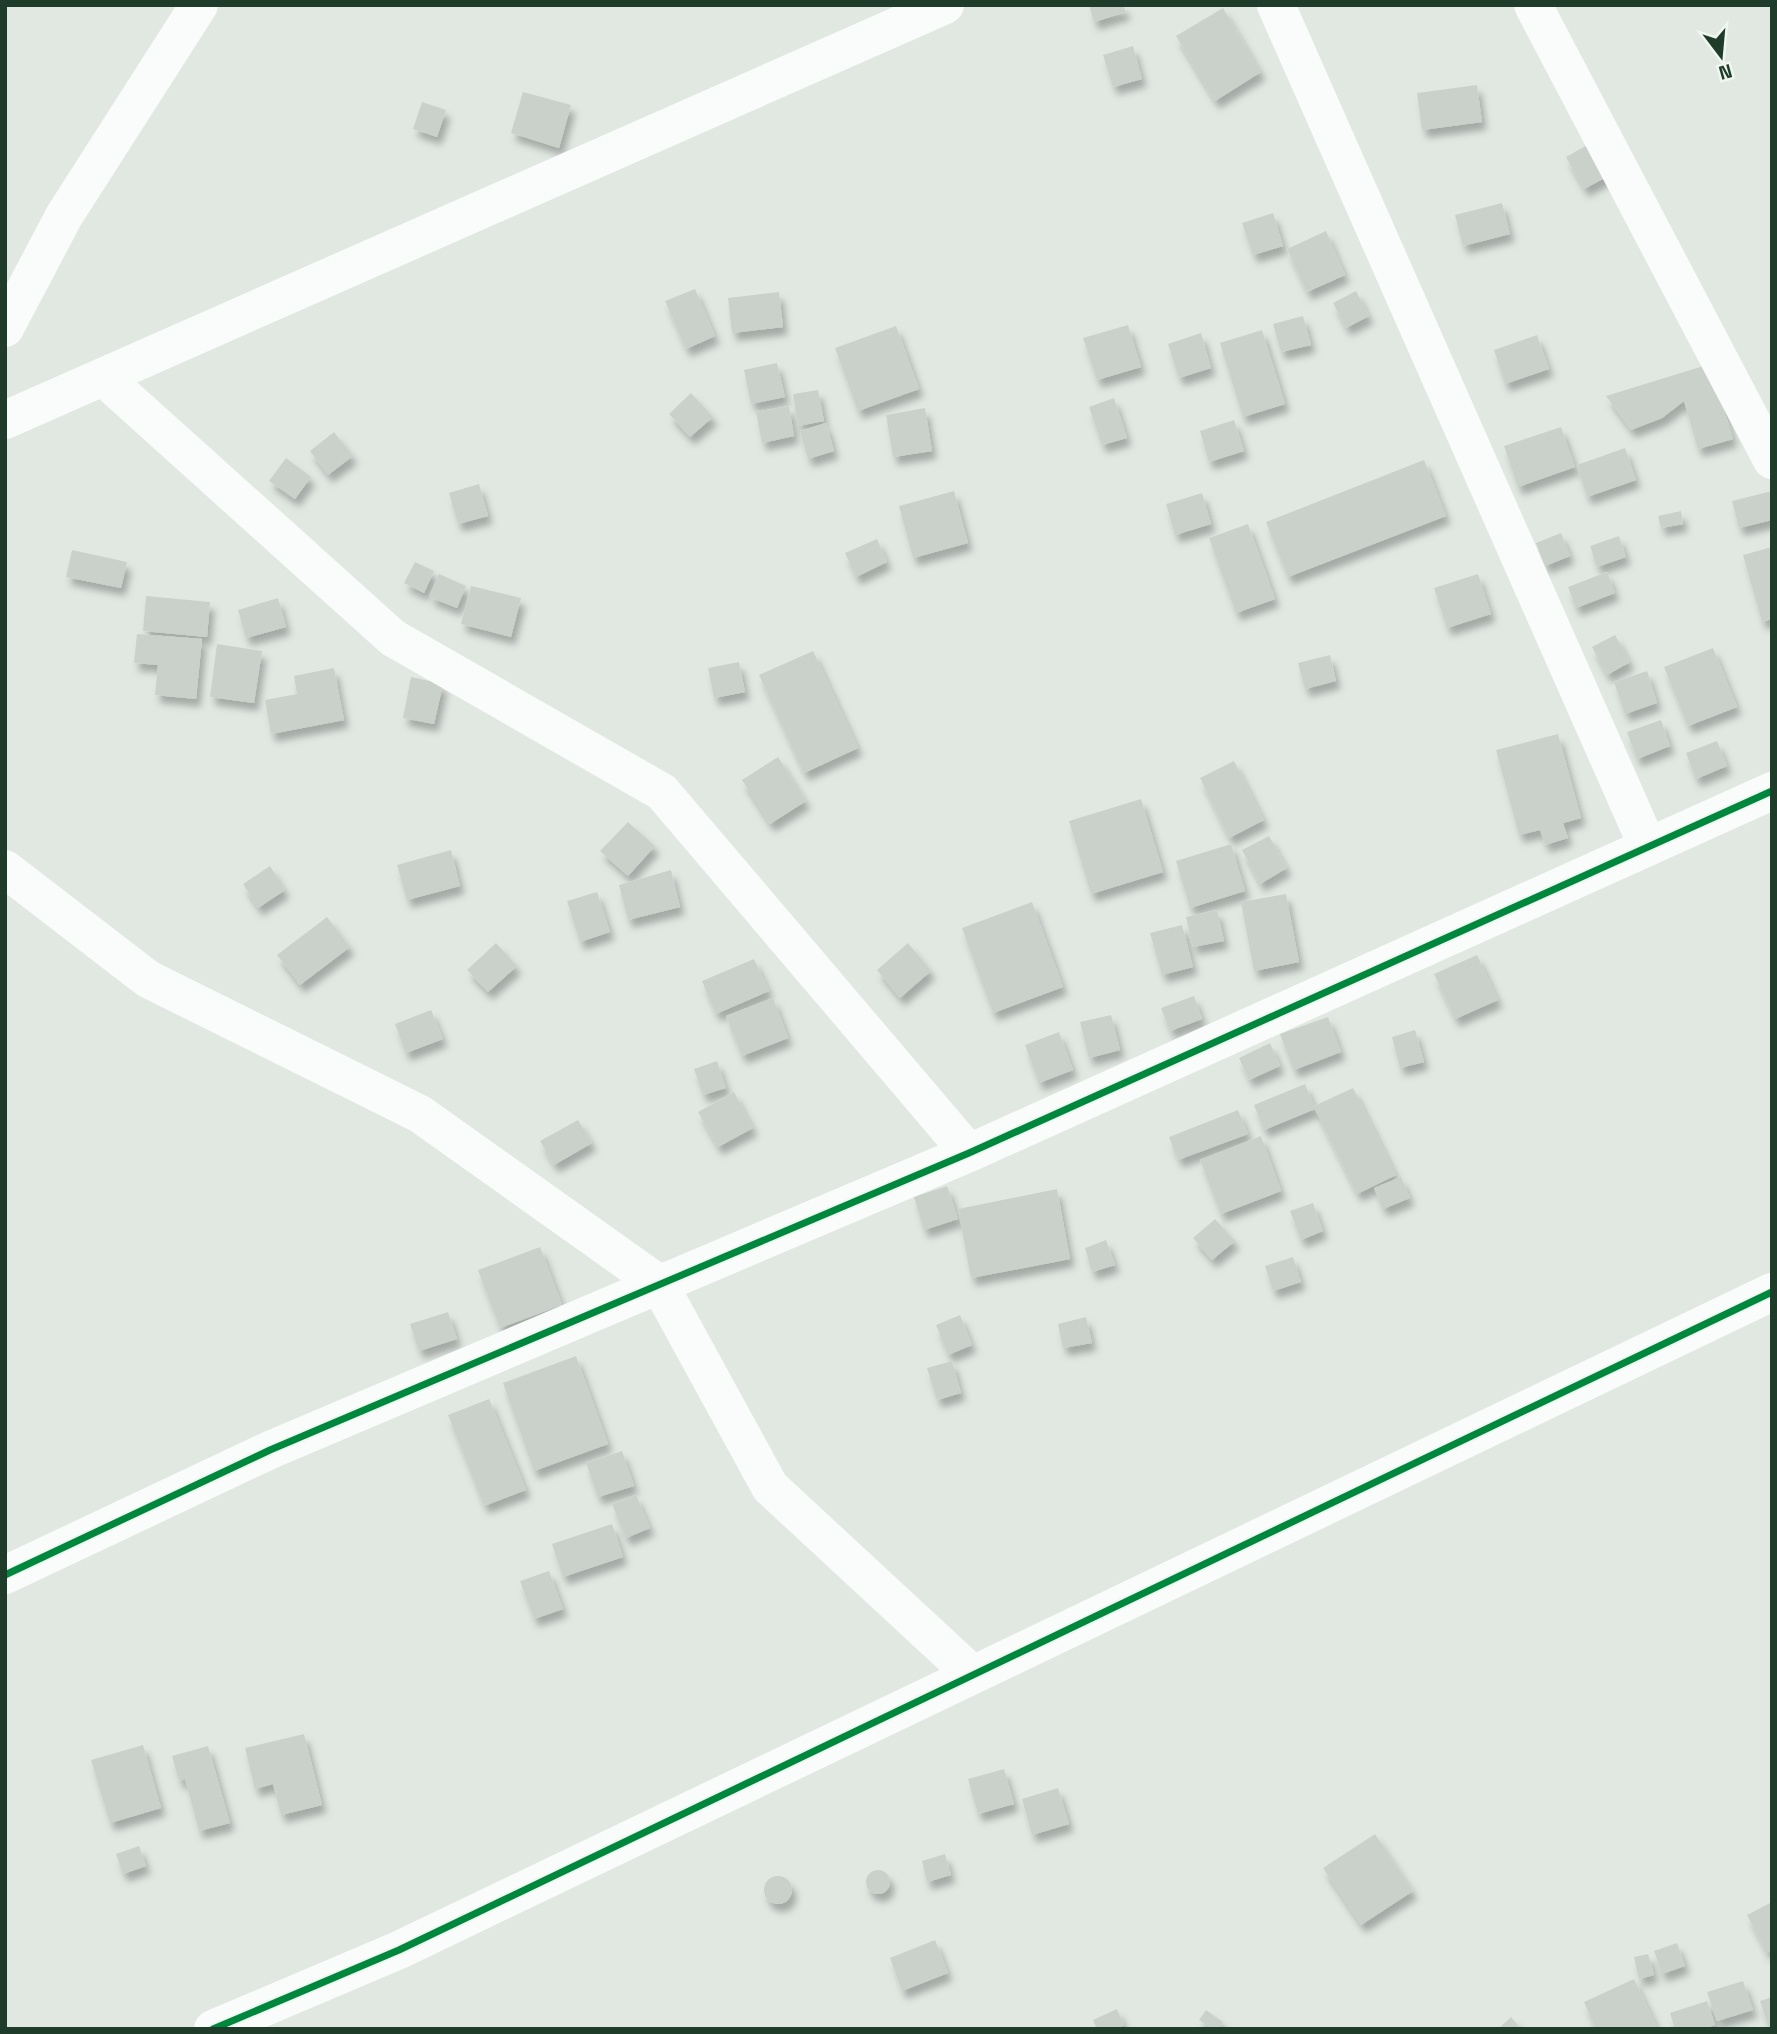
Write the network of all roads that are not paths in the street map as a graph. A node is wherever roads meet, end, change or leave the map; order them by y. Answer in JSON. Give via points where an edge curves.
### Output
{"nodes":[{"id":1,"x":199,"y":5,"type":"edge"},
{"id":2,"x":945,"y":5,"type":"edge"},
{"id":3,"x":1276,"y":5,"type":"edge"},
{"id":4,"x":1533,"y":5,"type":"edge"},
{"id":5,"x":5,"y":328,"type":"edge"},
{"id":6,"x":103,"y":377,"type":"junction"},
{"id":7,"x":5,"y":420,"type":"edge"},
{"id":8,"x":1772,"y":460,"type":"edge"},
{"id":9,"x":1772,"y":791,"type":"edge"},
{"id":10,"x":1647,"y":847,"type":"junction"},
{"id":11,"x":5,"y":869,"type":"edge"},
{"id":12,"x":969,"y":1153,"type":"junction"},
{"id":13,"x":659,"y":1284,"type":"junction"},
{"id":14,"x":1772,"y":1292,"type":"edge"},
{"id":15,"x":5,"y":1575,"type":"edge"},
{"id":16,"x":973,"y":1675,"type":"junction"},
{"id":17,"x":213,"y":2029,"type":"edge"}],
"edges":[{"from":1,"to":5,"type":"street","via":[[64,216]]},
{"from":2,"to":6,"type":"street"},
{"from":3,"to":10,"type":"street"},
{"from":4,"to":8,"type":"street"},
{"from":6,"to":7,"type":"street"},
{"from":6,"to":12,"type":"street","via":[[393,638],[662,792]]},
{"from":9,"to":10,"type":"street"},
{"from":10,"to":12,"type":"street"},
{"from":11,"to":13,"type":"street","via":[[148,979],[420,1114]]},
{"from":12,"to":13,"type":"street"},
{"from":13,"to":15,"type":"street","via":[[270,1450]]},
{"from":13,"to":16,"type":"street","via":[[770,1487]]},
{"from":14,"to":16,"type":"street"},
{"from":16,"to":17,"type":"street","via":[[399,1950]]}]}
